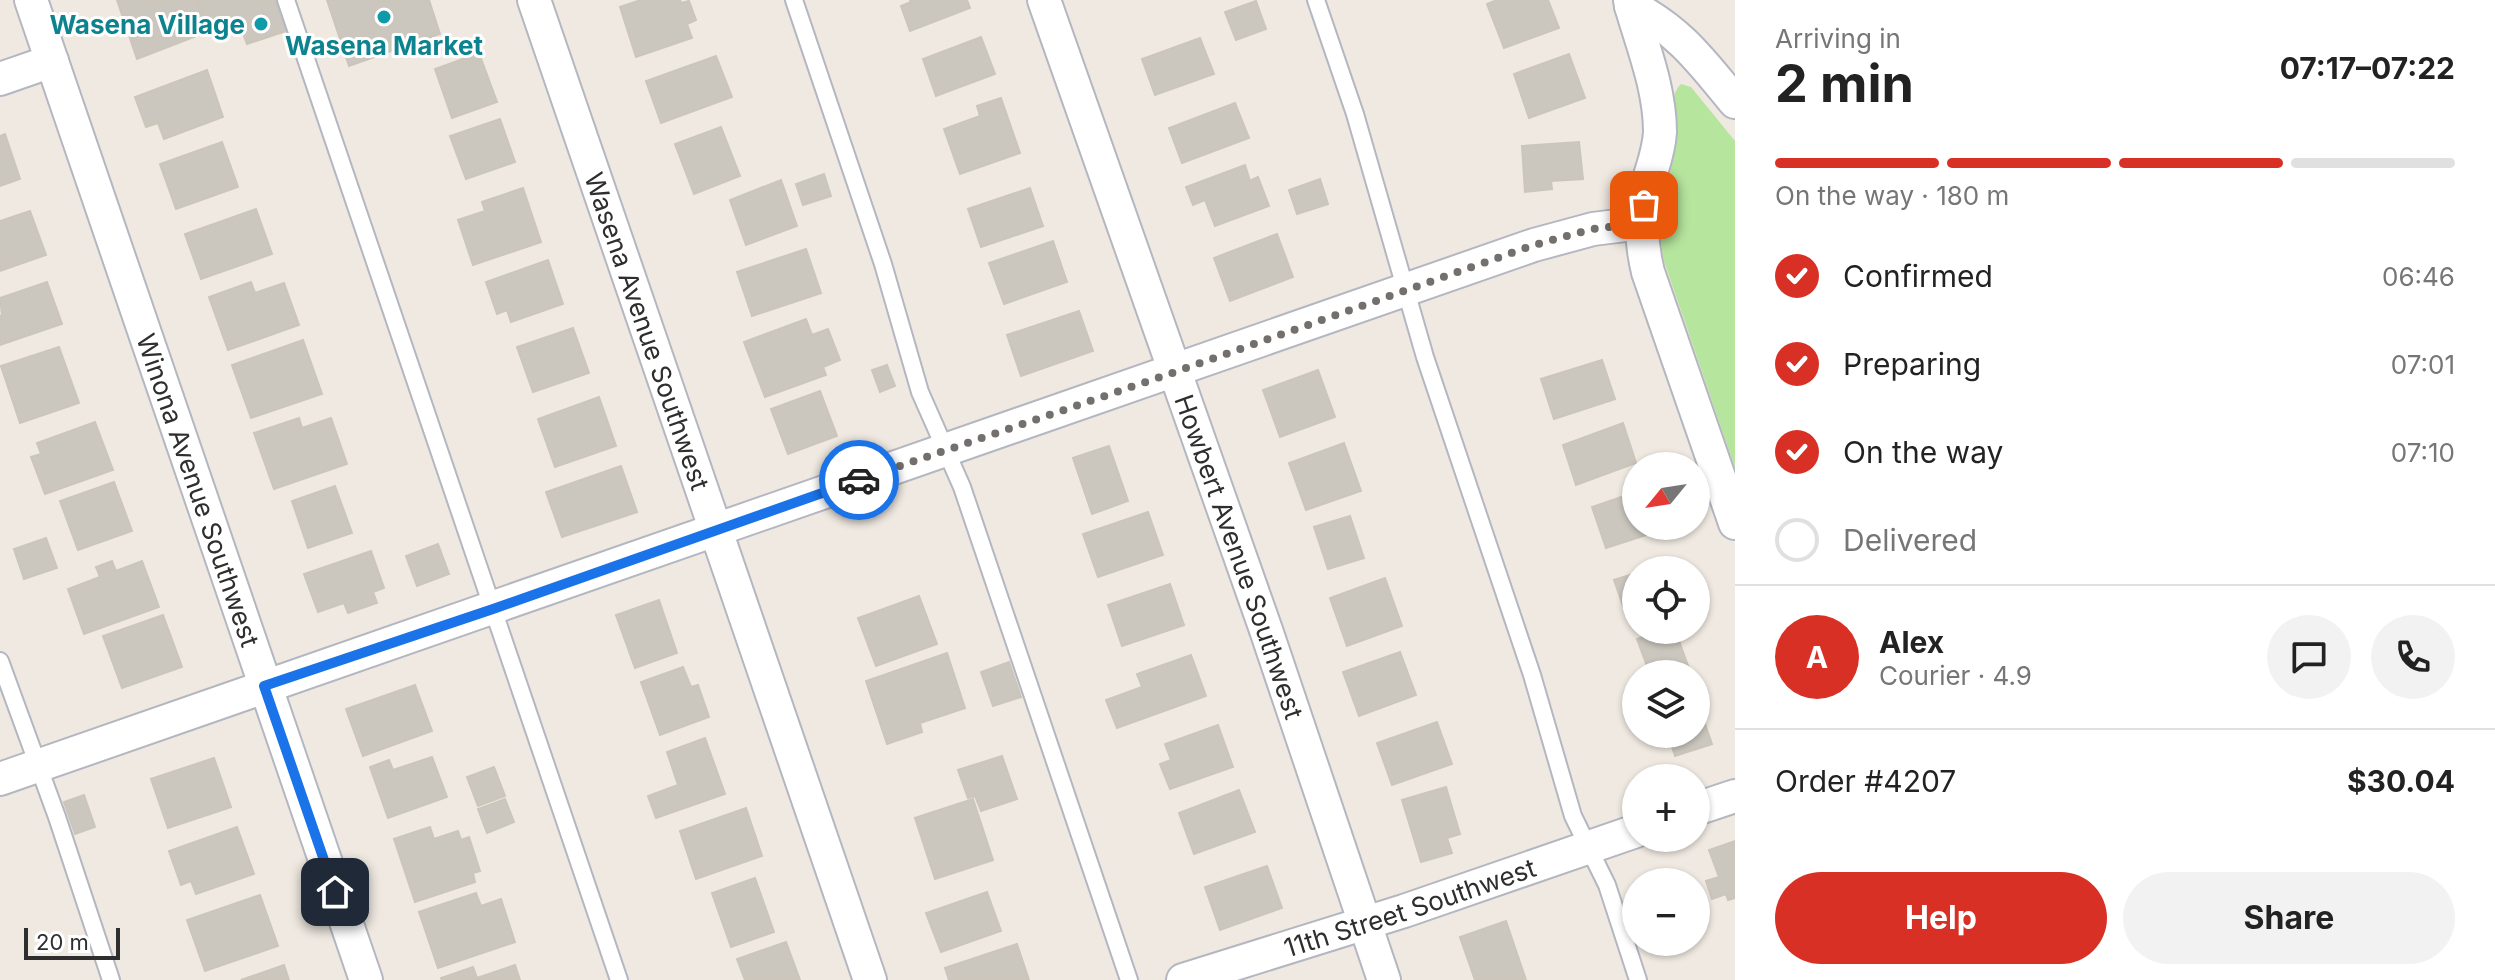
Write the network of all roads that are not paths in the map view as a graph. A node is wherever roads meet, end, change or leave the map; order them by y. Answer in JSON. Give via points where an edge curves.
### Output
{"nodes":[{"id":1,"x":31,"y":0,"type":"edge"},
{"id":2,"x":286,"y":0,"type":"edge"},
{"id":3,"x":534,"y":0,"type":"edge"},
{"id":4,"x":794,"y":0,"type":"edge"},
{"id":5,"x":1044,"y":0,"type":"edge"},
{"id":6,"x":1316,"y":0,"type":"edge"},
{"id":7,"x":1631,"y":3,"type":"edge"},
{"id":8,"x":52,"y":61,"type":"junction"},
{"id":9,"x":0,"y":79,"type":"edge"},
{"id":10,"x":1735,"y":102,"type":"edge"},
{"id":11,"x":1641,"y":223,"type":"junction"},
{"id":12,"x":1406,"y":290,"type":"junction"},
{"id":13,"x":1175,"y":372,"type":"junction"},
{"id":14,"x":944,"y":450,"type":"junction"},
{"id":15,"x":1735,"y":523,"type":"edge"},
{"id":16,"x":716,"y":530,"type":"junction"},
{"id":17,"x":493,"y":609,"type":"junction"},
{"id":18,"x":0,"y":661,"type":"edge"},
{"id":19,"x":264,"y":686,"type":"junction"},
{"id":20,"x":38,"y":766,"type":"junction"},
{"id":21,"x":0,"y":779,"type":"edge"},
{"id":22,"x":1735,"y":796,"type":"edge"},
{"id":23,"x":1710,"y":804,"type":"edge"},
{"id":24,"x":1622,"y":836,"type":"edge"},
{"id":25,"x":1589,"y":847,"type":"junction"},
{"id":26,"x":1364,"y":923,"type":"junction"},
{"id":27,"x":111,"y":980,"type":"edge"},
{"id":28,"x":366,"y":980,"type":"edge"},
{"id":29,"x":619,"y":980,"type":"edge"},
{"id":30,"x":870,"y":980,"type":"edge"},
{"id":31,"x":1129,"y":980,"type":"edge"},
{"id":32,"x":1183,"y":980,"type":"edge"},
{"id":33,"x":1384,"y":980,"type":"edge"},
{"id":34,"x":1638,"y":980,"type":"edge"}],
"edges":[{"from":1,"to":8,"type":"street","name":"Winona Avenue Southwest"},
{"from":2,"to":17,"type":"lane"},
{"from":3,"to":16,"type":"street","name":"Wasena Avenue Southwest"},
{"from":4,"to":14,"type":"lane","via":[[920,392]]},
{"from":5,"to":13,"type":"street","name":"Howbert Avenue Southwest"},
{"from":6,"to":12,"type":"lane"},
{"from":7,"to":10,"type":"street","via":[[1690,46]]},
{"from":7,"to":11,"type":"street","via":[[1657,95],[1660,132]]},
{"from":8,"to":9,"type":"street"},
{"from":8,"to":19,"type":"street","name":"Winona Avenue Southwest"},
{"from":11,"to":12,"type":"street","via":[[1534,245]]},
{"from":11,"to":15,"type":"street","via":[[1648,272]]},
{"from":12,"to":13,"type":"street"},
{"from":12,"to":25,"type":"lane","via":[[1528,661],[1573,816]]},
{"from":13,"to":14,"type":"street"},
{"from":13,"to":26,"type":"street","name":"Howbert Avenue Southwest"},
{"from":14,"to":16,"type":"street"},
{"from":14,"to":31,"type":"lane","via":[[962,487]]},
{"from":16,"to":17,"type":"street"},
{"from":16,"to":30,"type":"street","name":"Wasena Avenue Southwest"},
{"from":17,"to":19,"type":"street"},
{"from":17,"to":29,"type":"lane"},
{"from":18,"to":20,"type":"lane"},
{"from":19,"to":20,"type":"street"},
{"from":19,"to":28,"type":"street","name":"Winona Avenue Southwest"},
{"from":20,"to":21,"type":"street"},
{"from":20,"to":27,"type":"lane"},
{"from":22,"to":23,"type":"street"},
{"from":24,"to":25,"type":"street","name":"11th Street Southwest"},
{"from":25,"to":26,"type":"street","name":"11th Street Southwest"},
{"from":25,"to":34,"type":"lane"},
{"from":26,"to":32,"type":"street","name":"11th Street Southwest"},
{"from":26,"to":33,"type":"street","name":"Howbert Avenue Southwest"}]}
